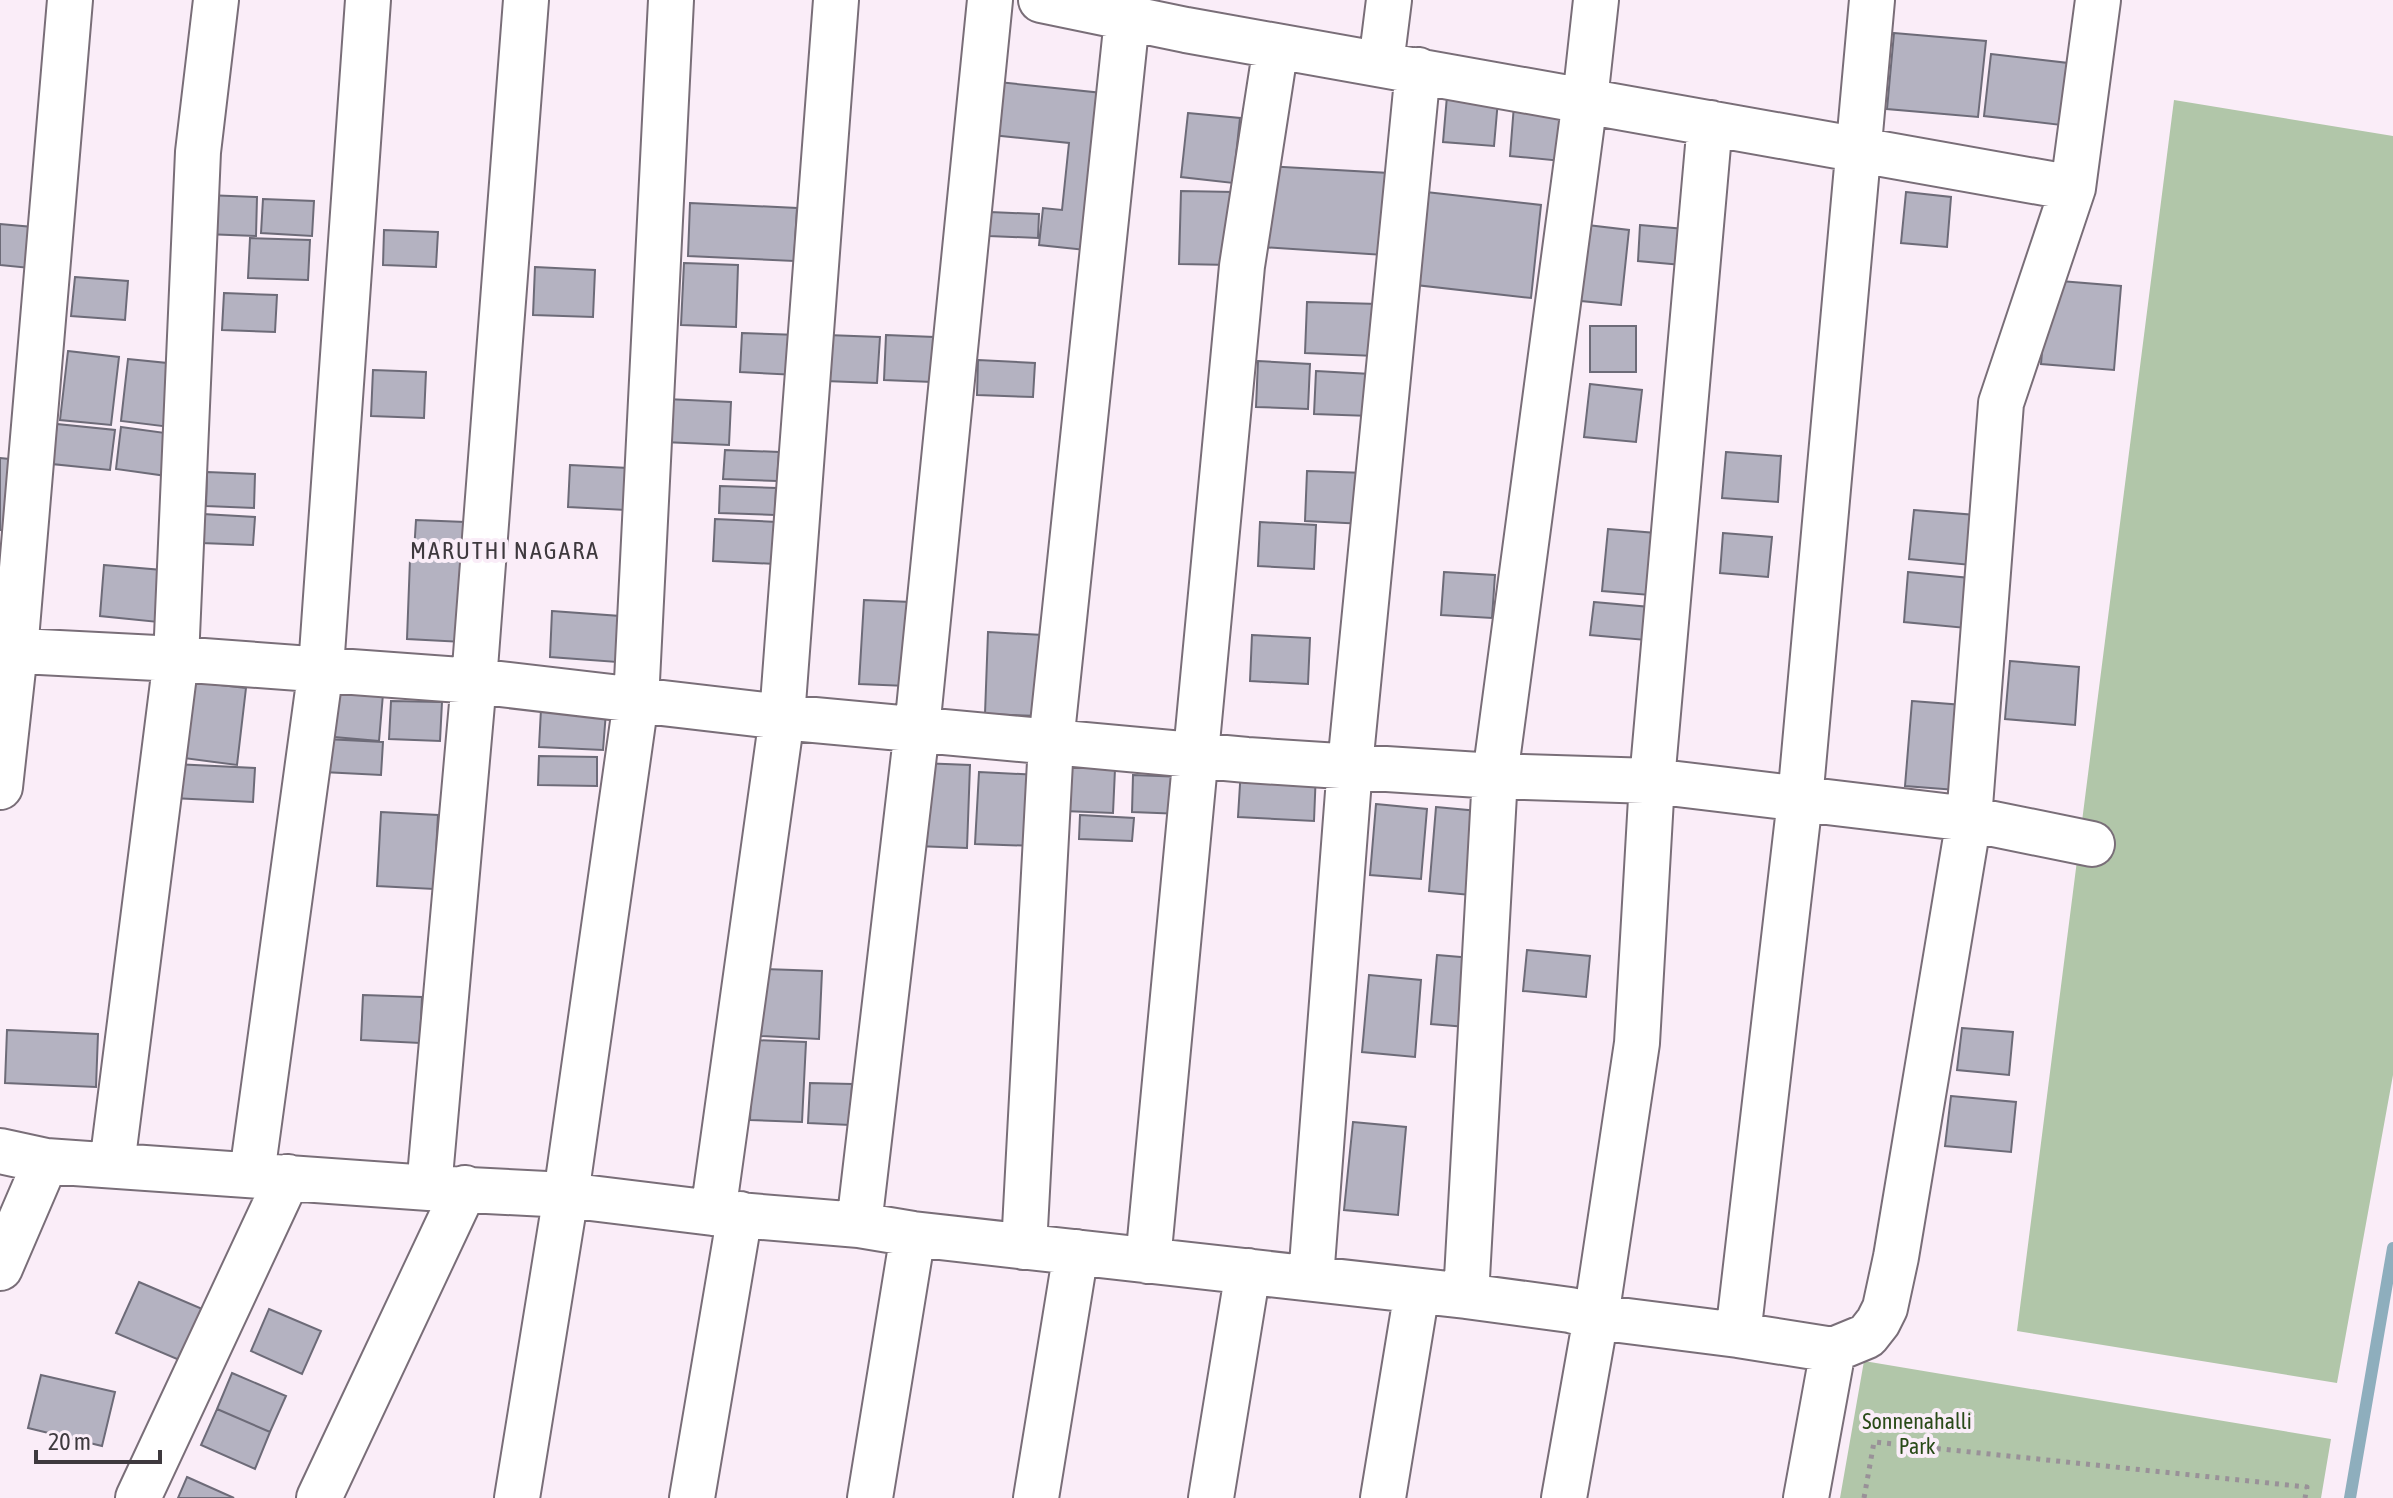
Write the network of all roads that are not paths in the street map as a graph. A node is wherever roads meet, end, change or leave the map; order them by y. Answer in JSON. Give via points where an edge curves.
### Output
{"nodes":[{"id":1,"x":70,"y":0,"type":"edge"},
{"id":2,"x":216,"y":0,"type":"edge"},
{"id":3,"x":368,"y":0,"type":"edge"},
{"id":4,"x":526,"y":0,"type":"edge"},
{"id":5,"x":671,"y":0,"type":"edge"},
{"id":6,"x":836,"y":0,"type":"edge"},
{"id":7,"x":990,"y":0,"type":"edge"},
{"id":8,"x":1041,"y":0,"type":"edge"},
{"id":9,"x":1389,"y":0,"type":"edge"},
{"id":10,"x":1596,"y":0,"type":"edge"},
{"id":11,"x":1872,"y":0,"type":"edge"},
{"id":12,"x":2098,"y":0,"type":"edge"},
{"id":13,"x":1188,"y":15,"type":"edge"},
{"id":14,"x":1127,"y":19,"type":"junction"},
{"id":15,"x":1276,"y":46,"type":"junction"},
{"id":16,"x":1399,"y":67,"type":"junction"},
{"id":17,"x":1585,"y":100,"type":"junction"},
{"id":18,"x":1710,"y":123,"type":"junction"},
{"id":19,"x":1858,"y":149,"type":"junction"},
{"id":20,"x":2073,"y":188,"type":"junction"},
{"id":21,"x":8,"y":651,"type":"edge"},
{"id":22,"x":176,"y":659,"type":"junction"},
{"id":23,"x":321,"y":668,"type":"junction"},
{"id":24,"x":474,"y":681,"type":"junction"},
{"id":25,"x":636,"y":701,"type":"junction"},
{"id":26,"x":782,"y":717,"type":"junction"},
{"id":27,"x":917,"y":729,"type":"junction"},
{"id":28,"x":1051,"y":743,"type":"junction"},
{"id":29,"x":1198,"y":756,"type":"junction"},
{"id":30,"x":1350,"y":766,"type":"junction"},
{"id":31,"x":1495,"y":776,"type":"junction"},
{"id":32,"x":1652,"y":781,"type":"junction"},
{"id":33,"x":0,"y":787,"type":"edge"},
{"id":34,"x":1800,"y":800,"type":"junction"},
{"id":35,"x":1969,"y":819,"type":"junction"},
{"id":36,"x":2092,"y":844,"type":"dead end"},
{"id":37,"x":0,"y":1151,"type":"edge"},
{"id":38,"x":46,"y":1161,"type":"junction"},
{"id":39,"x":112,"y":1165,"type":"junction"},
{"id":40,"x":270,"y":1175,"type":"junction"},
{"id":41,"x":447,"y":1188,"type":"junction"},
{"id":42,"x":566,"y":1195,"type":"junction"},
{"id":43,"x":726,"y":1213,"type":"junction"},
{"id":44,"x":859,"y":1225,"type":"junction"},
{"id":45,"x":913,"y":1234,"type":"junction"},
{"id":46,"x":1024,"y":1247,"type":"junction"},
{"id":47,"x":1076,"y":1252,"type":"junction"},
{"id":48,"x":1148,"y":1261,"type":"junction"},
{"id":49,"x":0,"y":1268,"type":"edge"},
{"id":50,"x":1248,"y":1271,"type":"junction"},
{"id":51,"x":1311,"y":1278,"type":"junction"},
{"id":52,"x":1417,"y":1291,"type":"junction"},
{"id":53,"x":1466,"y":1296,"type":"junction"},
{"id":54,"x":1596,"y":1317,"type":"junction"},
{"id":55,"x":1738,"y":1335,"type":"junction"},
{"id":56,"x":1833,"y":1350,"type":"junction"},
{"id":57,"x":138,"y":1498,"type":"edge"},
{"id":58,"x":319,"y":1498,"type":"edge"},
{"id":59,"x":517,"y":1498,"type":"edge"},
{"id":60,"x":692,"y":1498,"type":"edge"},
{"id":61,"x":870,"y":1498,"type":"edge"},
{"id":62,"x":1036,"y":1498,"type":"edge"},
{"id":63,"x":1211,"y":1498,"type":"edge"},
{"id":64,"x":1383,"y":1498,"type":"edge"},
{"id":65,"x":1564,"y":1498,"type":"edge"},
{"id":66,"x":1806,"y":1498,"type":"edge"}],
"edges":[{"from":1,"to":21,"type":"street"},
{"from":2,"to":22,"type":"street","via":[[198,152]]},
{"from":3,"to":23,"type":"street"},
{"from":4,"to":24,"type":"street"},
{"from":5,"to":25,"type":"street"},
{"from":6,"to":26,"type":"street"},
{"from":7,"to":27,"type":"street"},
{"from":8,"to":14,"type":"street"},
{"from":9,"to":16,"type":"street"},
{"from":10,"to":17,"type":"street"},
{"from":11,"to":19,"type":"street"},
{"from":12,"to":20,"type":"street"},
{"from":13,"to":14,"type":"street"},
{"from":13,"to":15,"type":"street"},
{"from":14,"to":28,"type":"street"},
{"from":15,"to":16,"type":"street"},
{"from":15,"to":29,"type":"street","via":[[1242,266]]},
{"from":16,"to":17,"type":"street"},
{"from":16,"to":30,"type":"street"},
{"from":17,"to":18,"type":"street"},
{"from":17,"to":31,"type":"street"},
{"from":18,"to":19,"type":"street"},
{"from":18,"to":32,"type":"street"},
{"from":19,"to":20,"type":"street"},
{"from":19,"to":34,"type":"street"},
{"from":20,"to":35,"type":"street","via":[[2001,403]]},
{"from":21,"to":22,"type":"street"},
{"from":21,"to":33,"type":"street"},
{"from":22,"to":23,"type":"street"},
{"from":22,"to":39,"type":"street"},
{"from":23,"to":24,"type":"street"},
{"from":23,"to":40,"type":"street"},
{"from":24,"to":25,"type":"street"},
{"from":24,"to":41,"type":"street"},
{"from":25,"to":26,"type":"street"},
{"from":25,"to":42,"type":"street"},
{"from":26,"to":27,"type":"street"},
{"from":26,"to":43,"type":"street"},
{"from":27,"to":28,"type":"street"},
{"from":27,"to":44,"type":"street"},
{"from":28,"to":29,"type":"street"},
{"from":28,"to":46,"type":"street"},
{"from":29,"to":30,"type":"street"},
{"from":29,"to":48,"type":"street"},
{"from":30,"to":31,"type":"street"},
{"from":30,"to":51,"type":"street"},
{"from":31,"to":32,"type":"street"},
{"from":31,"to":53,"type":"street"},
{"from":32,"to":34,"type":"street"},
{"from":32,"to":54,"type":"street","via":[[1637,1043]]},
{"from":34,"to":35,"type":"street"},
{"from":34,"to":55,"type":"street"},
{"from":35,"to":36,"type":"street"},
{"from":35,"to":56,"type":"street","via":[[1885,1308],[1867,1336]]},
{"from":37,"to":38,"type":"street"},
{"from":38,"to":39,"type":"street"},
{"from":38,"to":49,"type":"street"},
{"from":39,"to":40,"type":"street"},
{"from":40,"to":41,"type":"street"},
{"from":40,"to":57,"type":"street"},
{"from":41,"to":42,"type":"street"},
{"from":41,"to":58,"type":"street"},
{"from":42,"to":43,"type":"street"},
{"from":42,"to":59,"type":"street"},
{"from":43,"to":44,"type":"street"},
{"from":43,"to":60,"type":"street"},
{"from":44,"to":45,"type":"street"},
{"from":45,"to":46,"type":"street"},
{"from":45,"to":61,"type":"street"},
{"from":46,"to":47,"type":"street"},
{"from":47,"to":48,"type":"street"},
{"from":47,"to":62,"type":"street"},
{"from":48,"to":50,"type":"street"},
{"from":50,"to":51,"type":"street"},
{"from":50,"to":63,"type":"street"},
{"from":51,"to":52,"type":"street"},
{"from":52,"to":53,"type":"street"},
{"from":52,"to":64,"type":"street"},
{"from":53,"to":54,"type":"street"},
{"from":54,"to":55,"type":"street"},
{"from":54,"to":65,"type":"street"},
{"from":55,"to":56,"type":"street"},
{"from":56,"to":66,"type":"street"}]}
